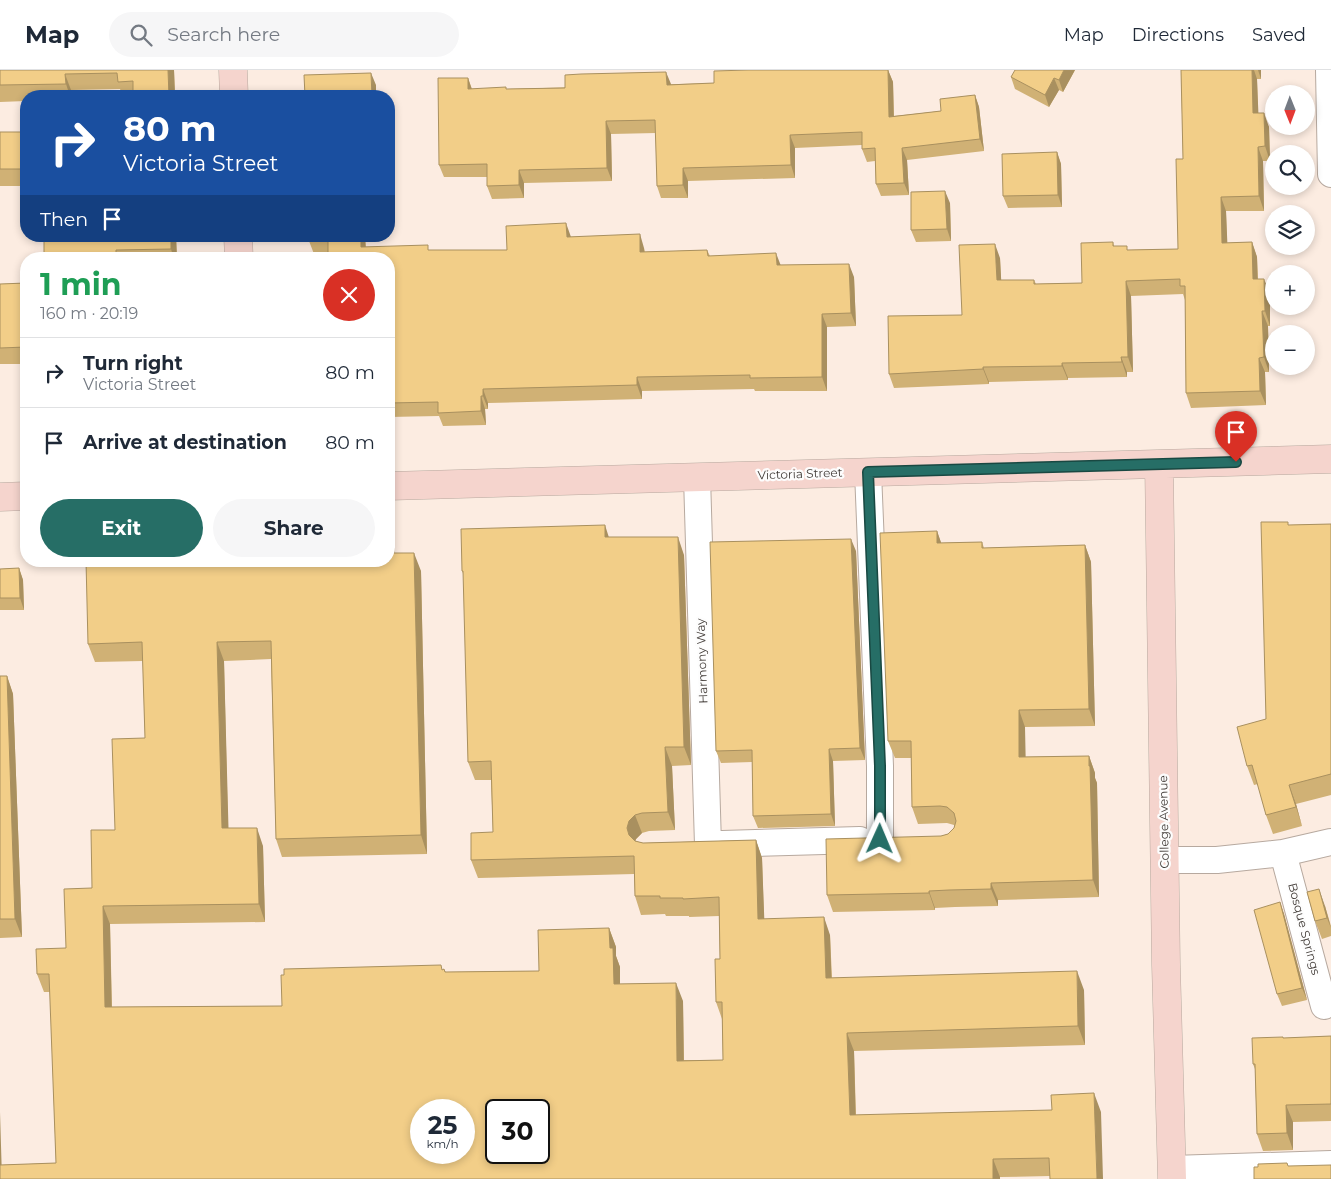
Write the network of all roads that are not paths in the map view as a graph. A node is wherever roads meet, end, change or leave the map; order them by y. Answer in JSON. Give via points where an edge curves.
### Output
{"nodes":[{"id":1,"x":233,"y":70,"type":"edge"},
{"id":2,"x":1329,"y":70,"type":"edge"},
{"id":3,"x":234,"y":90,"type":"edge"},
{"id":4,"x":1331,"y":174,"type":"edge"},
{"id":5,"x":1331,"y":459,"type":"edge"},
{"id":6,"x":1159,"y":464,"type":"junction"},
{"id":7,"x":868,"y":472,"type":"junction"},
{"id":8,"x":697,"y":477,"type":"junction"},
{"id":9,"x":395,"y":486,"type":"edge"},
{"id":10,"x":20,"y":496,"type":"edge"},
{"id":11,"x":0,"y":497,"type":"edge"},
{"id":12,"x":1331,"y":842,"type":"edge"},
{"id":13,"x":1283,"y":853,"type":"junction"},
{"id":14,"x":1164,"y":860,"type":"junction"},
{"id":15,"x":1324,"y":1006,"type":"dead end"},
{"id":16,"x":1331,"y":1164,"type":"edge"},
{"id":17,"x":1172,"y":1174,"type":"edge"}],
"edges":[{"from":1,"to":3,"type":"main road"},
{"from":2,"to":4,"type":"street"},
{"from":5,"to":6,"type":"main road","name":"Victoria Street"},
{"from":6,"to":7,"type":"main road","name":"Victoria Street"},
{"from":6,"to":14,"type":"main road","name":"College Avenue"},
{"from":7,"to":8,"type":"main road","name":"Victoria Street"},
{"from":7,"to":8,"type":"street","name":"Harmony Way","via":[[880,766],[890,839],[698,845]]},
{"from":8,"to":9,"type":"main road","name":"Victoria Street"},
{"from":10,"to":11,"type":"main road"},
{"from":12,"to":13,"type":"street"},
{"from":13,"to":14,"type":"street","via":[[1217,860]]},
{"from":13,"to":15,"type":"street","name":"Bosque Springs"},
{"from":14,"to":17,"type":"main road","name":"College Avenue"},
{"from":16,"to":17,"type":"street"}]}
